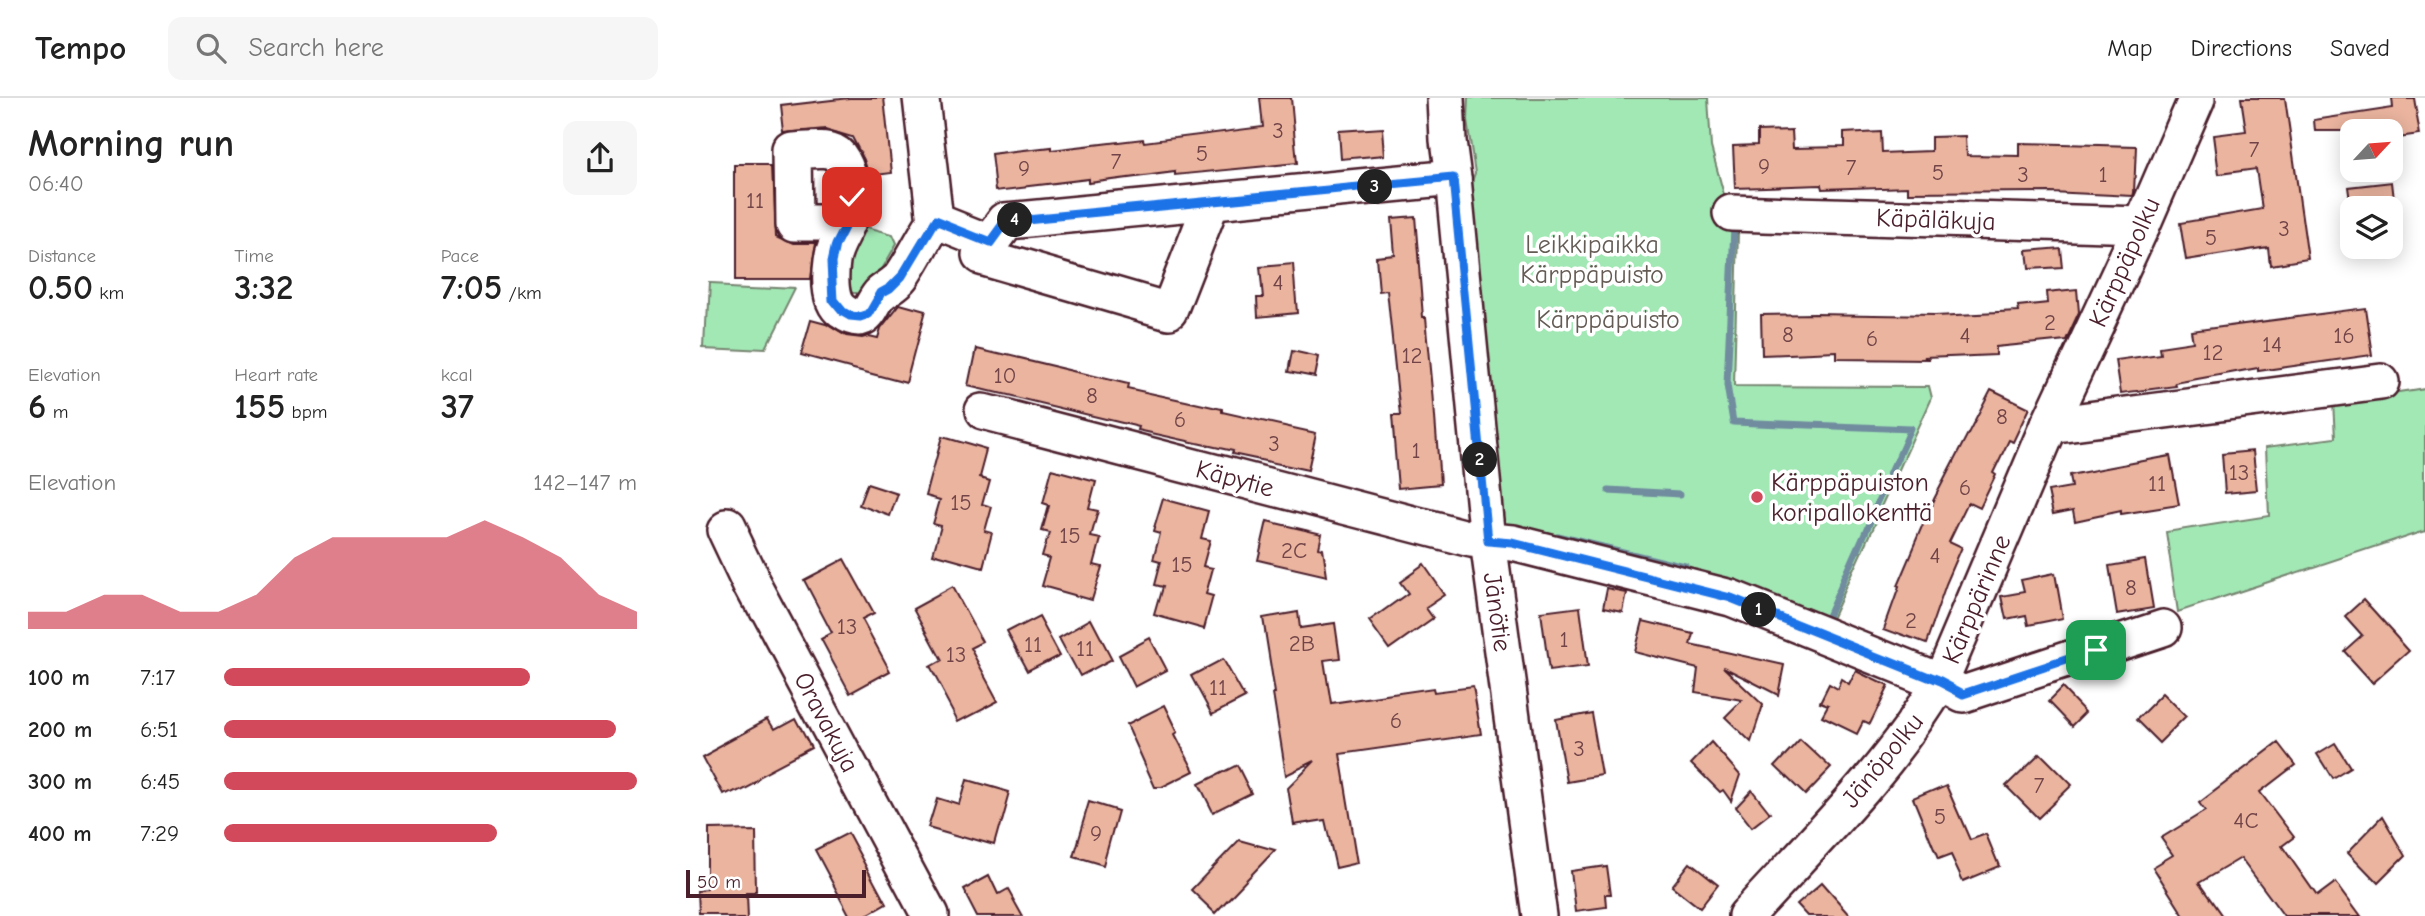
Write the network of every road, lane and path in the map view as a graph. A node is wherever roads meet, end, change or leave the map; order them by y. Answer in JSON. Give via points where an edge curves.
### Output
{"nodes":[{"id":1,"x":921,"y":98,"type":"edge"},
{"id":2,"x":1446,"y":98,"type":"edge"},
{"id":3,"x":2197,"y":98,"type":"edge"},
{"id":4,"x":1453,"y":178,"type":"junction"},
{"id":5,"x":1212,"y":201,"type":"junction"},
{"id":6,"x":1731,"y":213,"type":"dead end"},
{"id":7,"x":935,"y":221,"type":"junction"},
{"id":8,"x":2142,"y":225,"type":"junction"},
{"id":9,"x":845,"y":226,"type":"dead end"},
{"id":10,"x":990,"y":243,"type":"junction"},
{"id":11,"x":2381,"y":382,"type":"dead end"},
{"id":12,"x":983,"y":412,"type":"dead end"},
{"id":13,"x":2049,"y":425,"type":"junction"},
{"id":14,"x":726,"y":528,"type":"dead end"},
{"id":15,"x":1488,"y":541,"type":"junction"},
{"id":16,"x":2163,"y":628,"type":"dead end"},
{"id":17,"x":1940,"y":682,"type":"junction"},
{"id":18,"x":930,"y":916,"type":"edge"},
{"id":19,"x":1539,"y":916,"type":"edge"},
{"id":20,"x":1746,"y":916,"type":"edge"}],
"edges":[{"from":1,"to":7,"type":"street"},
{"from":2,"to":4,"type":"street","name":"Jänötie"},
{"from":3,"to":8,"type":"street","name":"Kärppäpolku"},
{"from":4,"to":5,"type":"street"},
{"from":4,"to":15,"type":"street","name":"Jänötie"},
{"from":5,"to":10,"type":"street","via":[[1006,221]]},
{"from":5,"to":10,"type":"street","via":[[1169,311],[979,256]]},
{"from":6,"to":8,"type":"street","name":"Käpäläkuja"},
{"from":7,"to":9,"type":"street","via":[[902,276],[881,293],[869,314],[860,317],[843,312],[833,300],[831,263]]},
{"from":7,"to":10,"type":"street"},
{"from":8,"to":13,"type":"street","name":"Kärppäpolku"},
{"from":11,"to":13,"type":"street"},
{"from":12,"to":15,"type":"street","name":"Käpytie"},
{"from":13,"to":17,"type":"street","name":"Kärppärinne"},
{"from":14,"to":18,"type":"street","name":"Oravakuja"},
{"from":15,"to":17,"type":"street","name":"Kärppärinne","via":[[1513,543],[1731,598]]},
{"from":15,"to":19,"type":"street","name":"Jänötie"},
{"from":16,"to":17,"type":"street","via":[[1963,694]]},
{"from":17,"to":20,"type":"street","name":"Jänöpolku","via":[[1882,763]]}]}
